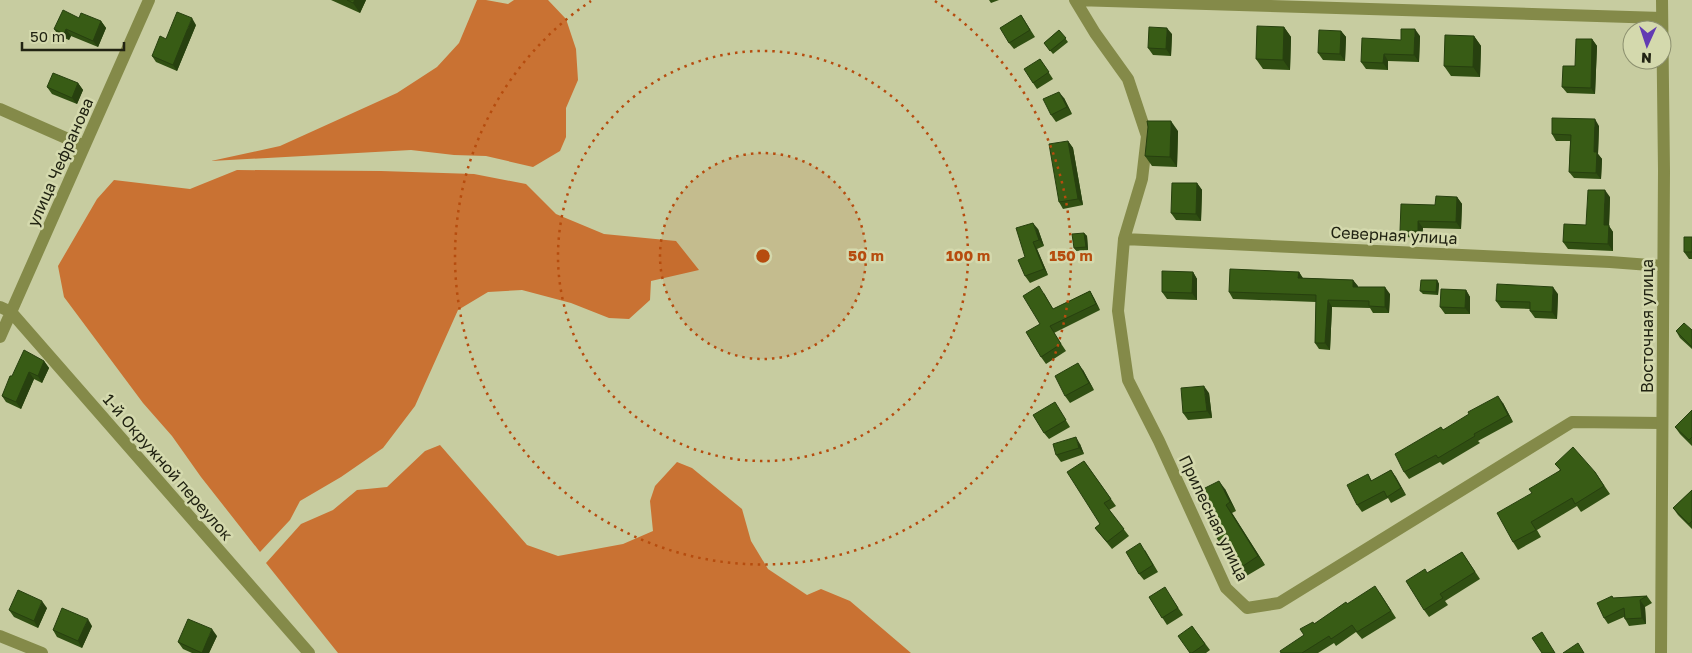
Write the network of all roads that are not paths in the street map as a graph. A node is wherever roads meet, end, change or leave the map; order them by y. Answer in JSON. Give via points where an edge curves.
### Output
{"nodes":[{"id":1,"x":149,"y":0,"type":"edge"},
{"id":2,"x":1075,"y":0,"type":"edge"},
{"id":3,"x":1662,"y":0,"type":"edge"},
{"id":4,"x":1662,"y":18,"type":"junction"},
{"id":5,"x":0,"y":109,"type":"edge"},
{"id":6,"x":84,"y":146,"type":"junction"},
{"id":7,"x":1124,"y":239,"type":"junction"},
{"id":8,"x":1663,"y":266,"type":"junction"},
{"id":9,"x":5,"y":309,"type":"edge"},
{"id":10,"x":0,"y":337,"type":"edge"},
{"id":11,"x":1662,"y":423,"type":"junction"},
{"id":12,"x":0,"y":636,"type":"edge"},
{"id":13,"x":42,"y":653,"type":"edge"},
{"id":14,"x":309,"y":653,"type":"edge"},
{"id":15,"x":1661,"y":653,"type":"edge"}],
"edges":[{"from":1,"to":6,"type":"street","name":"улица Чефранова"},
{"from":2,"to":4,"type":"street"},
{"from":2,"to":7,"type":"street","name":"Прилесная улица","via":[[1128,79],[1147,136],[1142,179]]},
{"from":3,"to":4,"type":"street","name":"Восточная улица"},
{"from":4,"to":8,"type":"street","name":"Восточная улица"},
{"from":5,"to":6,"type":"street"},
{"from":6,"to":9,"type":"street","name":"улица Чефранова"},
{"from":7,"to":8,"type":"street","name":"Северная улица"},
{"from":7,"to":11,"type":"street","name":"Прилесная улица","via":[[1118,311],[1128,380],[1226,588],[1247,608],[1279,603],[1572,422]]},
{"from":8,"to":11,"type":"street","name":"Восточная улица"},
{"from":9,"to":10,"type":"street","name":"улица Чефранова"},
{"from":9,"to":14,"type":"street","name":"1-й Окружной переулок"},
{"from":11,"to":15,"type":"street","name":"Восточная улица"},
{"from":12,"to":13,"type":"street"}]}
